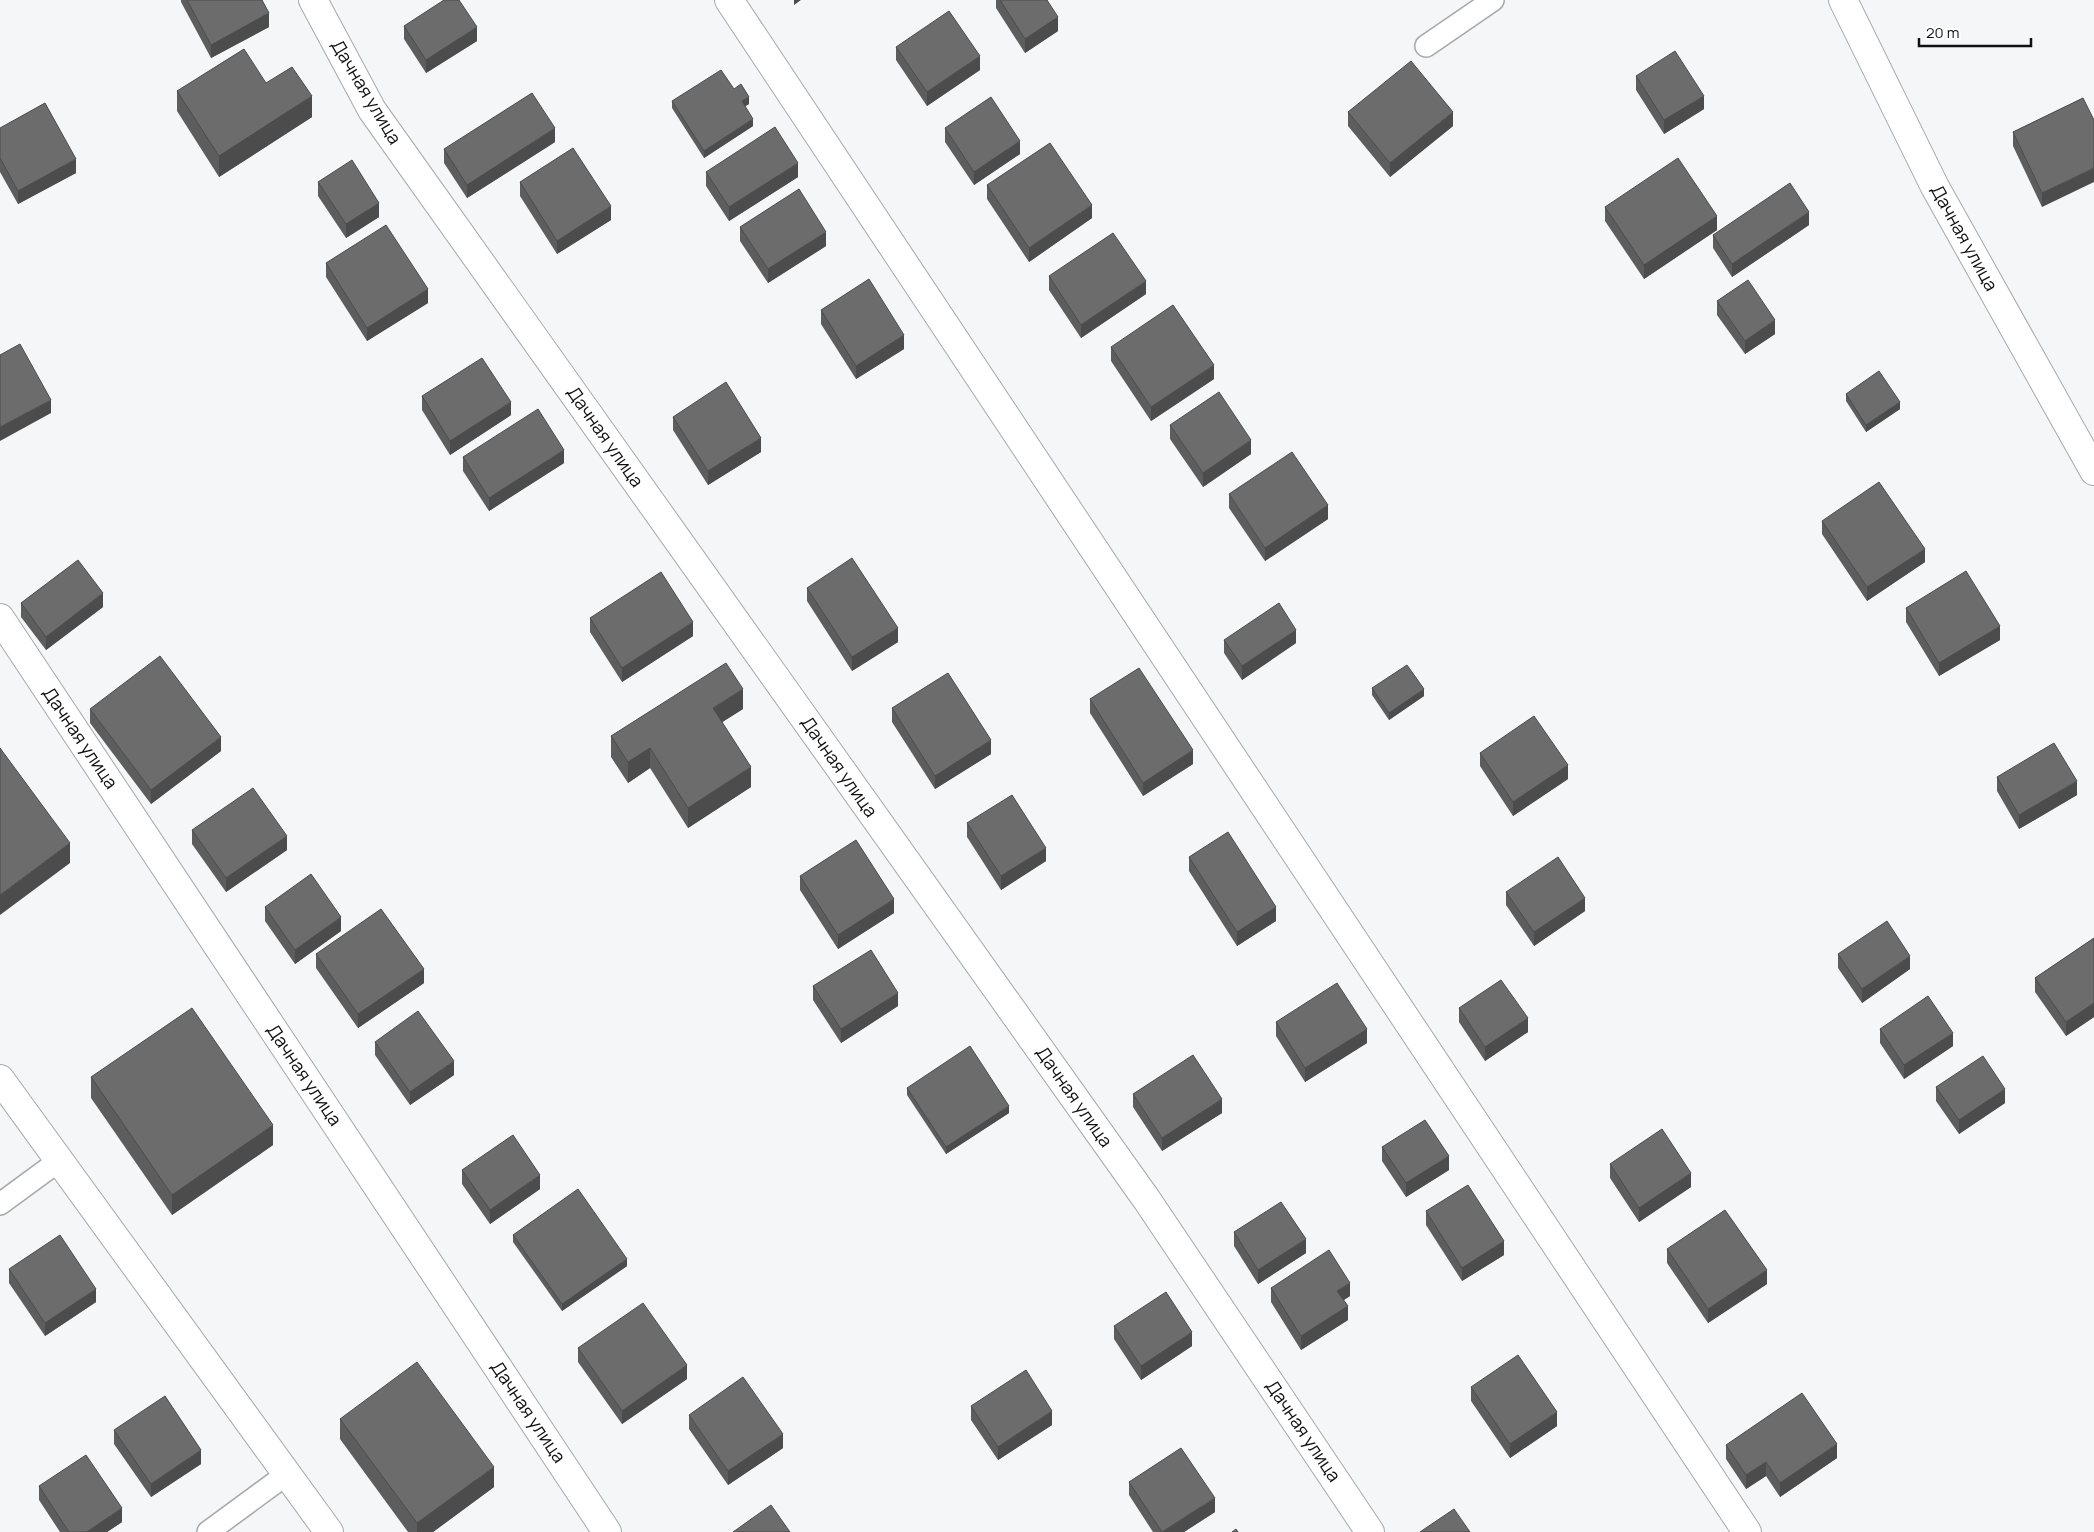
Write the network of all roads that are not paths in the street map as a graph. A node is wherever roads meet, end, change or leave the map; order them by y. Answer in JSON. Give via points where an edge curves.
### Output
{"nodes":[{"id":1,"x":313,"y":0,"type":"edge"},
{"id":2,"x":729,"y":0,"type":"edge"},
{"id":3,"x":1493,"y":0,"type":"edge"},
{"id":4,"x":1843,"y":0,"type":"edge"},
{"id":5,"x":1426,"y":46,"type":"dead end"},
{"id":6,"x":2094,"y":471,"type":"edge"},
{"id":7,"x":0,"y":618,"type":"edge"},
{"id":8,"x":0,"y":1078,"type":"edge"},
{"id":9,"x":60,"y":1160,"type":"junction"},
{"id":10,"x":0,"y":1204,"type":"edge"},
{"id":11,"x":287,"y":1474,"type":"junction"},
{"id":12,"x":208,"y":1532,"type":"edge"},
{"id":13,"x":329,"y":1532,"type":"edge"},
{"id":14,"x":607,"y":1532,"type":"edge"},
{"id":15,"x":1370,"y":1532,"type":"edge"},
{"id":16,"x":1748,"y":1532,"type":"edge"}],
"edges":[{"from":1,"to":15,"type":"street","name":"Дачная улица","via":[[372,110],[1147,1200]]},
{"from":2,"to":16,"type":"street"},
{"from":3,"to":5,"type":"lane"},
{"from":4,"to":6,"type":"street","name":"Дачная улица","via":[[1935,187]]},
{"from":7,"to":14,"type":"street","name":"Дачная улица"},
{"from":8,"to":9,"type":"street"},
{"from":9,"to":10,"type":"lane"},
{"from":9,"to":11,"type":"street"},
{"from":11,"to":12,"type":"lane"},
{"from":11,"to":13,"type":"street"}]}
